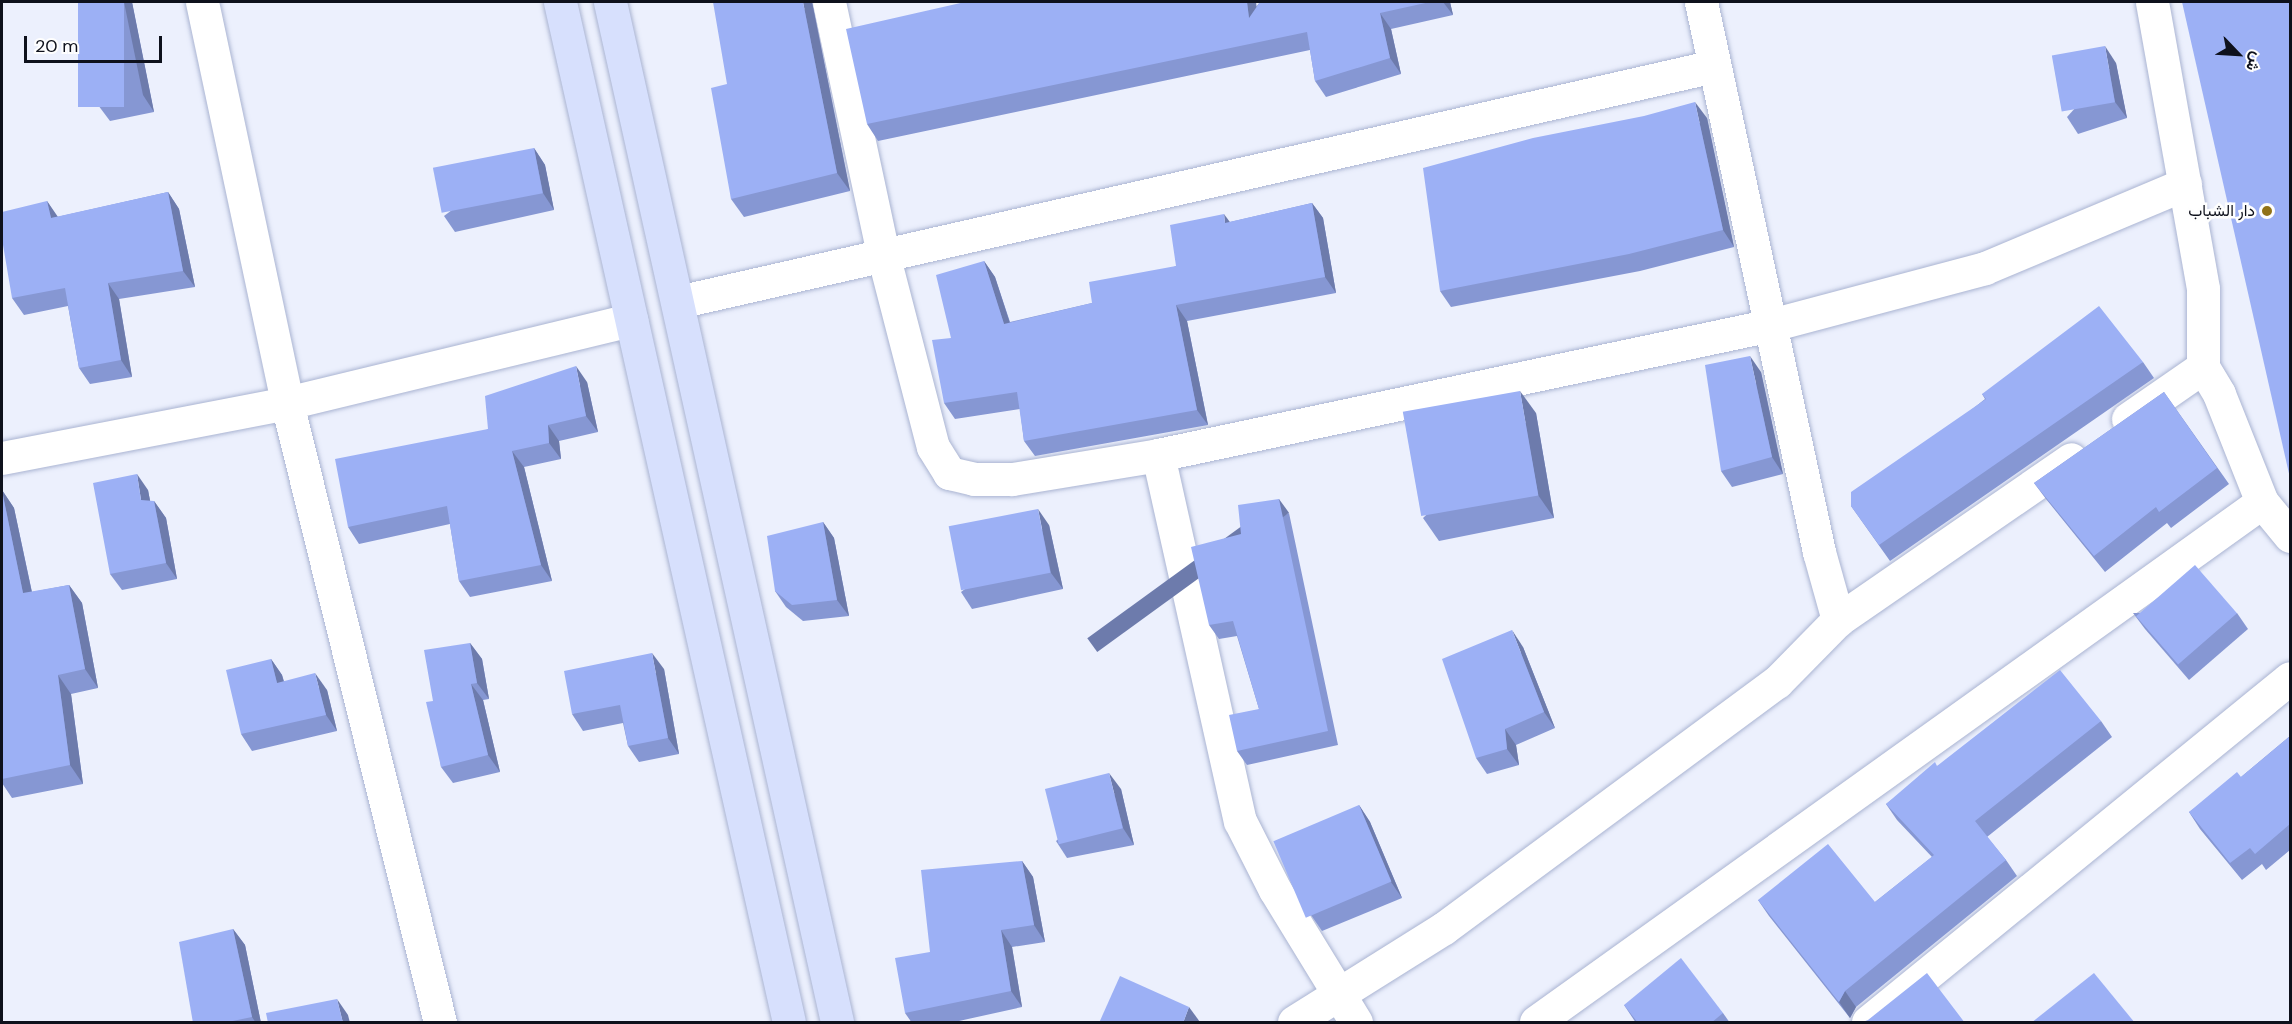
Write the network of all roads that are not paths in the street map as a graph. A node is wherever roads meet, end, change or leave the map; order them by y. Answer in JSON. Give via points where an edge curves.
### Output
{"nodes":[{"id":1,"x":202,"y":2,"type":"edge"},
{"id":2,"x":560,"y":2,"type":"edge"},
{"id":3,"x":610,"y":2,"type":"edge"},
{"id":4,"x":829,"y":2,"type":"edge"},
{"id":5,"x":1701,"y":2,"type":"edge"},
{"id":6,"x":2152,"y":2,"type":"edge"},
{"id":7,"x":1714,"y":66,"type":"junction"},
{"id":8,"x":2185,"y":184,"type":"junction"},
{"id":9,"x":883,"y":254,"type":"junction"},
{"id":10,"x":678,"y":302,"type":"junction"},
{"id":11,"x":631,"y":320,"type":"junction"},
{"id":12,"x":1771,"y":326,"type":"junction"},
{"id":13,"x":2202,"y":367,"type":"junction"},
{"id":14,"x":287,"y":402,"type":"junction"},
{"id":15,"x":1158,"y":455,"type":"junction"},
{"id":16,"x":2,"y":458,"type":"edge"},
{"id":17,"x":2262,"y":502,"type":"junction"},
{"id":18,"x":2290,"y":536,"type":"edge"},
{"id":19,"x":1838,"y":621,"type":"junction"},
{"id":20,"x":2290,"y":678,"type":"edge"},
{"id":21,"x":1338,"y":994,"type":"junction"},
{"id":22,"x":440,"y":1023,"type":"edge"},
{"id":23,"x":789,"y":1023,"type":"edge"},
{"id":24,"x":837,"y":1023,"type":"edge"},
{"id":25,"x":1294,"y":1023,"type":"edge"},
{"id":26,"x":1356,"y":1023,"type":"edge"},
{"id":27,"x":1536,"y":1023,"type":"edge"},
{"id":28,"x":1868,"y":1023,"type":"edge"}],
"edges":[{"from":1,"to":14,"type":"street"},
{"from":2,"to":11,"type":"main road"},
{"from":3,"to":10,"type":"main road"},
{"from":4,"to":9,"type":"street"},
{"from":5,"to":7,"type":"street"},
{"from":6,"to":8,"type":"street"},
{"from":7,"to":9,"type":"street"},
{"from":7,"to":12,"type":"street"},
{"from":8,"to":12,"type":"street","via":[[1985,268]]},
{"from":8,"to":13,"type":"street","via":[[2203,289]]},
{"from":9,"to":10,"type":"street"},
{"from":9,"to":15,"type":"street","via":[[933,447],[949,472],[974,479],[1012,479]]},
{"from":10,"to":24,"type":"main road"},
{"from":11,"to":14,"type":"street"},
{"from":11,"to":23,"type":"main road"},
{"from":12,"to":15,"type":"street"},
{"from":12,"to":19,"type":"street","via":[[1819,552]]},
{"from":13,"to":17,"type":"street","via":[[2219,394]]},
{"from":13,"to":19,"type":"street"},
{"from":14,"to":16,"type":"street"},
{"from":14,"to":22,"type":"street"},
{"from":15,"to":21,"type":"street","via":[[1240,821],[1254,853]]},
{"from":17,"to":18,"type":"street"},
{"from":17,"to":27,"type":"street"},
{"from":19,"to":21,"type":"street","via":[[1777,682],[1444,928]]},
{"from":20,"to":28,"type":"street"},
{"from":21,"to":25,"type":"street"},
{"from":21,"to":26,"type":"street"}]}
